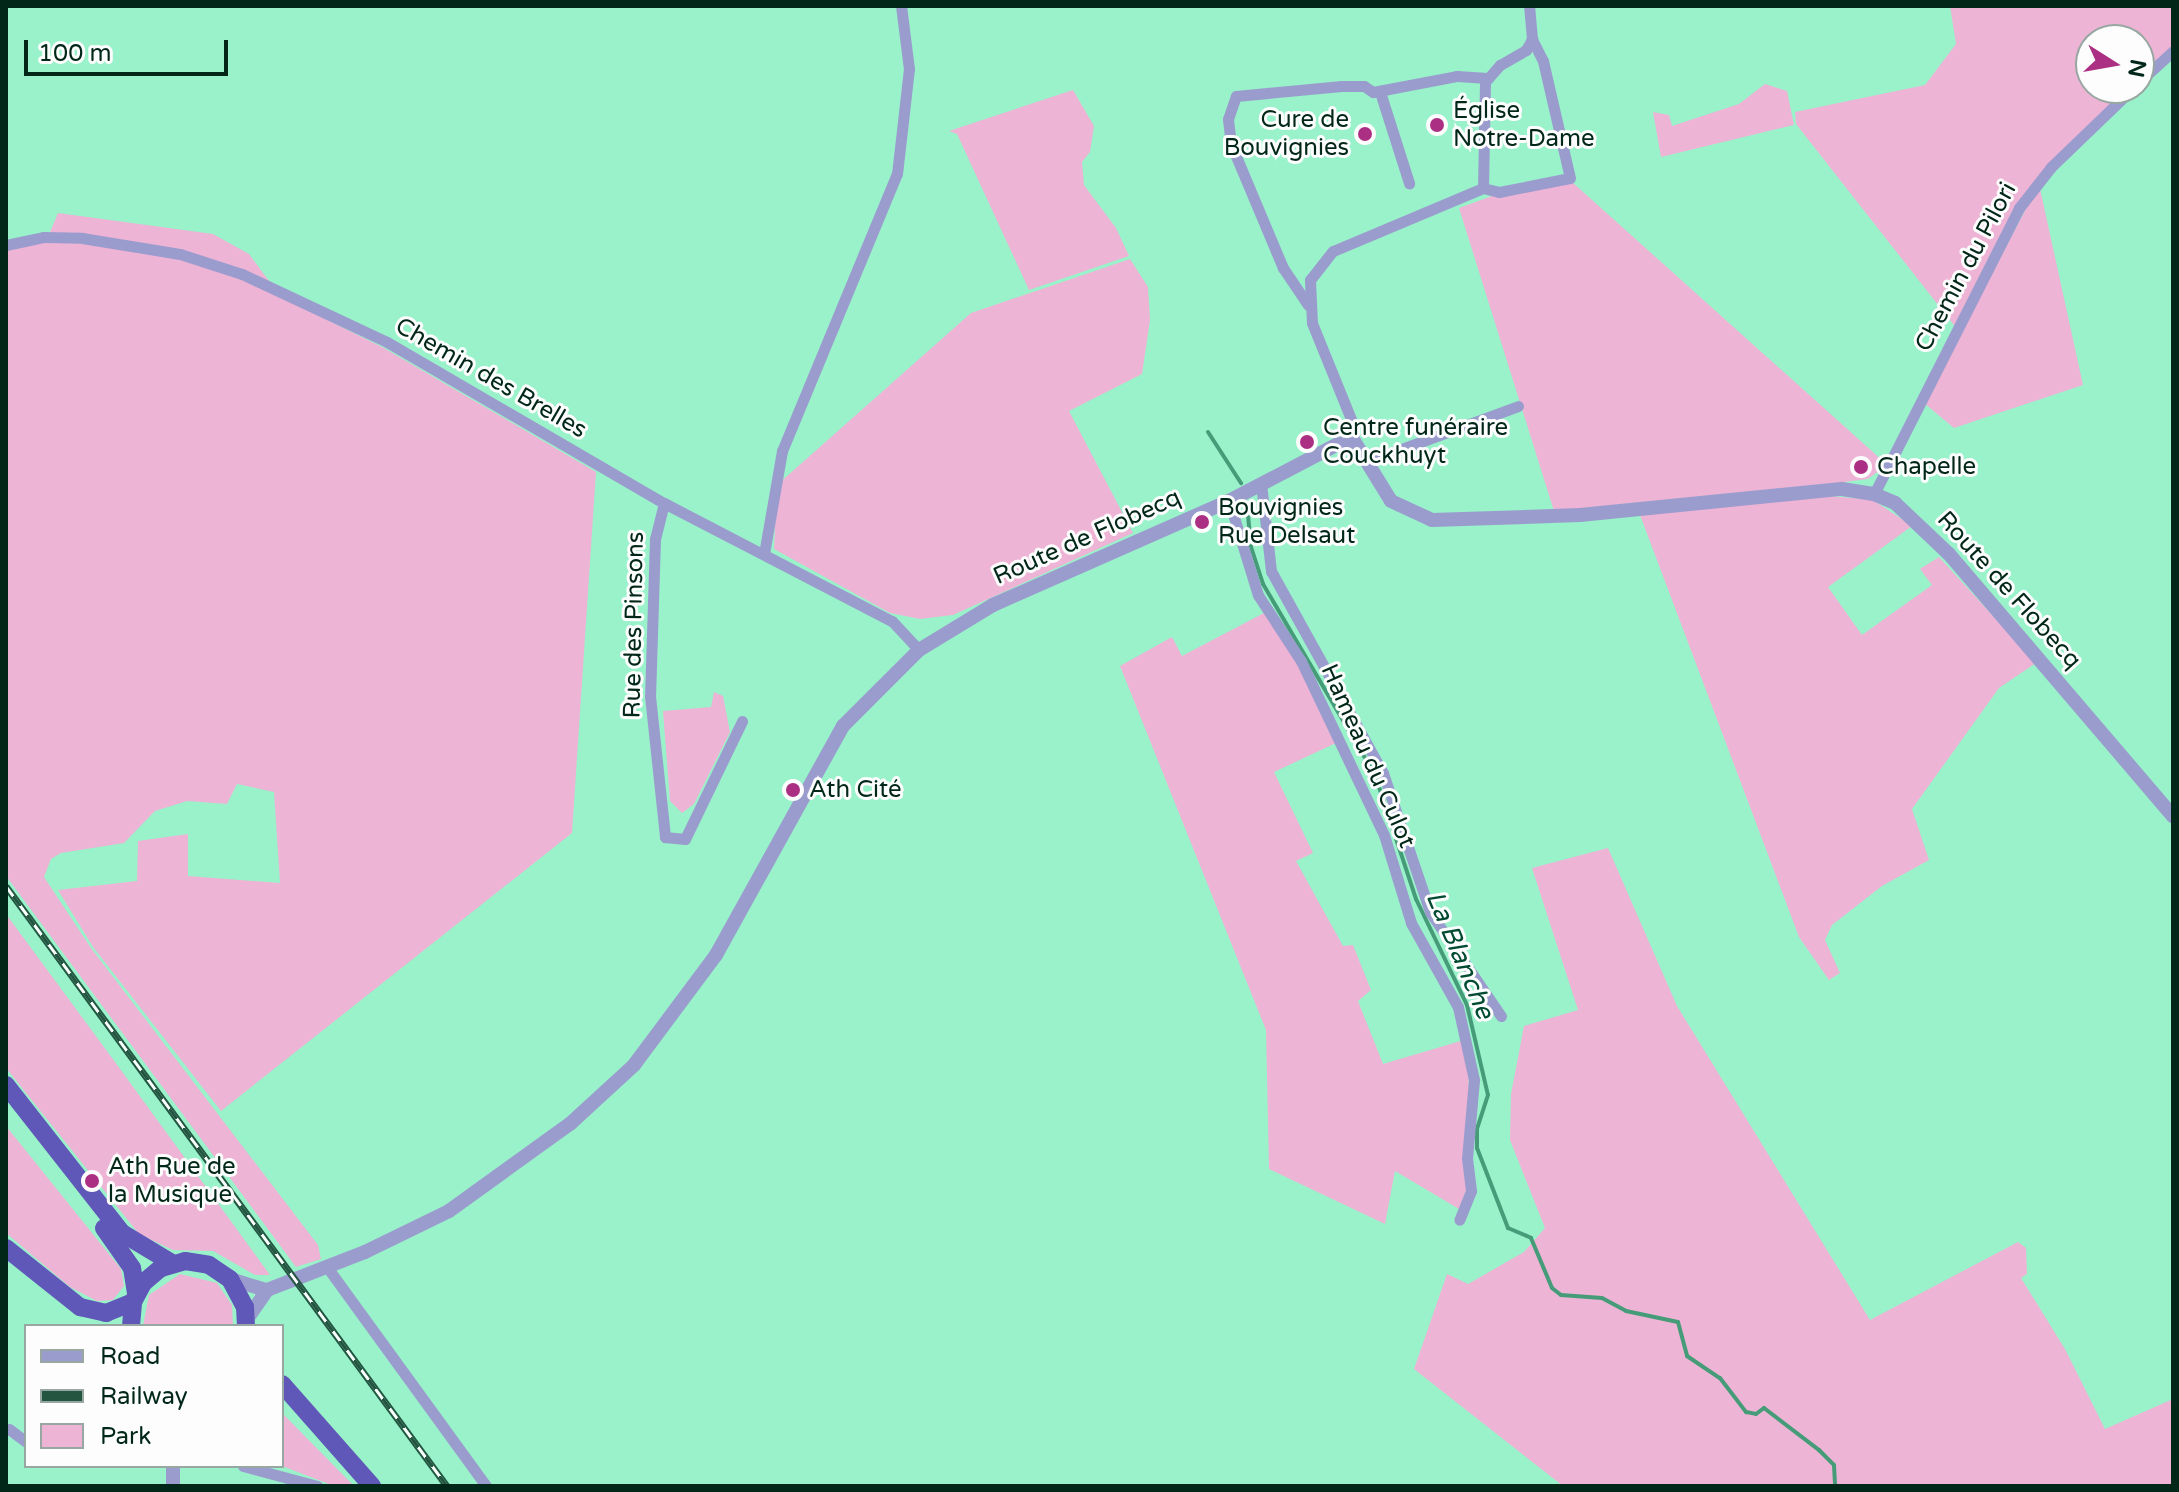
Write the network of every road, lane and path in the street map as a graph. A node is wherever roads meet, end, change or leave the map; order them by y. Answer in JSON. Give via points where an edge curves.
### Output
{"nodes":[{"id":1,"x":901,"y":6,"type":"edge"},
{"id":2,"x":1529,"y":6,"type":"edge"},
{"id":3,"x":1532,"y":39,"type":"junction"},
{"id":4,"x":2173,"y":51,"type":"edge"},
{"id":5,"x":2155,"y":67,"type":"edge"},
{"id":6,"x":1487,"y":78,"type":"junction"},
{"id":7,"x":1380,"y":92,"type":"junction"},
{"id":8,"x":2116,"y":104,"type":"edge"},
{"id":9,"x":1409,"y":183,"type":"dead end"},
{"id":10,"x":1483,"y":188,"type":"junction"},
{"id":11,"x":6,"y":245,"type":"edge"},
{"id":12,"x":1308,"y":305,"type":"junction"},
{"id":13,"x":1518,"y":406,"type":"dead end"},
{"id":14,"x":1354,"y":441,"type":"junction"},
{"id":15,"x":1366,"y":462,"type":"junction"},
{"id":16,"x":1246,"y":492,"type":"junction"},
{"id":17,"x":1874,"y":494,"type":"junction"},
{"id":18,"x":664,"y":503,"type":"junction"},
{"id":19,"x":764,"y":554,"type":"junction"},
{"id":20,"x":919,"y":650,"type":"junction"},
{"id":21,"x":742,"y":721,"type":"dead end"},
{"id":22,"x":2173,"y":816,"type":"edge"},
{"id":23,"x":1501,"y":1016,"type":"dead end"},
{"id":24,"x":6,"y":1085,"type":"edge"},
{"id":25,"x":6,"y":1103,"type":"edge"},
{"id":26,"x":1459,"y":1220,"type":"dead end"},
{"id":27,"x":6,"y":1248,"type":"edge"},
{"id":28,"x":6,"y":1261,"type":"edge"},
{"id":29,"x":172,"y":1263,"type":"junction"},
{"id":30,"x":327,"y":1267,"type":"junction"},
{"id":31,"x":230,"y":1279,"type":"junction"},
{"id":32,"x":267,"y":1290,"type":"junction"},
{"id":33,"x":134,"y":1297,"type":"junction"},
{"id":34,"x":103,"y":1324,"type":"edge"},
{"id":35,"x":131,"y":1324,"type":"edge"},
{"id":36,"x":246,"y":1324,"type":"edge"},
{"id":37,"x":246,"y":1324,"type":"edge"},
{"id":38,"x":284,"y":1387,"type":"edge"},
{"id":39,"x":284,"y":1402,"type":"edge"},
{"id":40,"x":312,"y":1423,"type":"junction"},
{"id":41,"x":9,"y":1429,"type":"dead end"},
{"id":42,"x":24,"y":1440,"type":"edge"},
{"id":43,"x":250,"y":1468,"type":"edge"},
{"id":44,"x":317,"y":1486,"type":"edge"},
{"id":45,"x":372,"y":1486,"type":"edge"},
{"id":46,"x":486,"y":1486,"type":"edge"}],
"edges":[{"from":1,"to":19,"type":"street","via":[[909,69],[897,174],[782,451]]},
{"from":2,"to":3,"type":"street"},
{"from":3,"to":6,"type":"street","via":[[1520,56]]},
{"from":3,"to":10,"type":"street","via":[[1543,61],[1570,178],[1499,192]]},
{"from":4,"to":5,"type":"street"},
{"from":6,"to":7,"type":"street","via":[[1457,76]]},
{"from":6,"to":10,"type":"street"},
{"from":7,"to":9,"type":"street"},
{"from":7,"to":12,"type":"street","via":[[1364,86],[1253,91],[1236,96],[1228,119],[1231,144],[1278,259]]},
{"from":8,"to":17,"type":"street","name":"Chemin du Pilori","via":[[2051,167],[2019,208]]},
{"from":10,"to":12,"type":"street","via":[[1333,251],[1310,280]]},
{"from":11,"to":18,"type":"street","name":"Chemin des Brelles","via":[[43,237],[82,238],[180,254],[242,274],[387,342]]},
{"from":12,"to":14,"type":"street","via":[[1353,424]]},
{"from":13,"to":15,"type":"street"},
{"from":14,"to":15,"type":"street","name":"Route de Flobecq"},
{"from":14,"to":16,"type":"street","name":"Route de Flobecq"},
{"from":15,"to":17,"type":"street","name":"Route de Flobecq","via":[[1391,501],[1432,520],[1580,515],[1842,489]]},
{"from":16,"to":20,"type":"street","name":"Route de Flobecq","via":[[993,605]]},
{"from":16,"to":23,"type":"street","via":[[1271,571],[1383,773],[1430,912]]},
{"from":16,"to":26,"type":"street","name":"Hameau du Culot","via":[[1258,595],[1301,661],[1384,835],[1411,923],[1458,1007],[1474,1080],[1467,1158],[1471,1191]]},
{"from":17,"to":22,"type":"street","name":"Route de Flobecq","via":[[1895,503],[1949,554]]},
{"from":18,"to":19,"type":"street","name":"Chemin des Brelles"},
{"from":18,"to":21,"type":"street","name":"Rue des Pinsons","via":[[655,539],[650,696],[665,837],[685,839]]},
{"from":19,"to":20,"type":"street","name":"Chemin des Brelles","via":[[892,621]]},
{"from":20,"to":30,"type":"street","name":"Route de Flobecq","via":[[843,726],[716,955],[634,1065],[571,1123],[462,1202]]},
{"from":24,"to":29,"type":"highway","via":[[122,1233]]},
{"from":25,"to":33,"type":"highway","via":[[121,1250],[135,1275]]},
{"from":27,"to":33,"type":"highway","via":[[80,1307],[106,1313]]},
{"from":28,"to":34,"type":"highway","via":[[64,1309]]},
{"from":29,"to":31,"type":"highway","via":[[209,1265]]},
{"from":29,"to":33,"type":"highway","via":[[151,1274]]},
{"from":30,"to":32,"type":"street","name":"Route de Flobecq"},
{"from":30,"to":46,"type":"street"},
{"from":31,"to":32,"type":"street"},
{"from":31,"to":36,"type":"highway","via":[[240,1292]]},
{"from":32,"to":37,"type":"street","via":[[250,1308]]},
{"from":33,"to":35,"type":"highway"},
{"from":38,"to":40,"type":"highway"},
{"from":39,"to":40,"type":"highway"},
{"from":40,"to":45,"type":"highway"},
{"from":41,"to":42,"type":"street"},
{"from":43,"to":44,"type":"street"}]}
